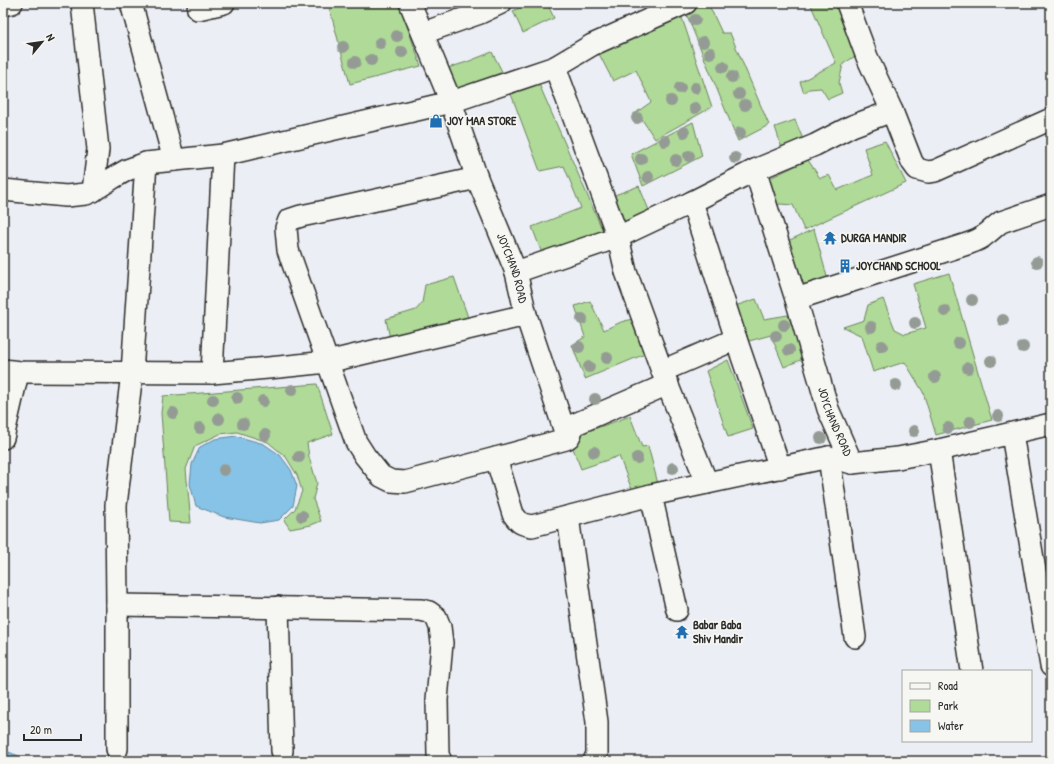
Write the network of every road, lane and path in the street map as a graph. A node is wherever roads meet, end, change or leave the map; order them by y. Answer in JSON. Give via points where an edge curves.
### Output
{"nodes":[{"id":1,"x":12,"y":3,"type":"edge"},
{"id":2,"x":82,"y":3,"type":"edge"},
{"id":3,"x":131,"y":3,"type":"edge"},
{"id":4,"x":224,"y":3,"type":"edge"},
{"id":5,"x":410,"y":3,"type":"edge"},
{"id":6,"x":501,"y":3,"type":"edge"},
{"id":7,"x":686,"y":3,"type":"edge"},
{"id":8,"x":847,"y":3,"type":"edge"},
{"id":9,"x":3,"y":5,"type":"edge"},
{"id":10,"x":198,"y":9,"type":"dead end"},
{"id":11,"x":423,"y":33,"type":"junction"},
{"id":12,"x":555,"y":67,"type":"junction"},
{"id":13,"x":451,"y":102,"type":"junction"},
{"id":14,"x":892,"y":111,"type":"junction"},
{"id":15,"x":1051,"y":119,"type":"edge"},
{"id":16,"x":223,"y":155,"type":"junction"},
{"id":17,"x":174,"y":160,"type":"junction"},
{"id":18,"x":146,"y":163,"type":"junction"},
{"id":19,"x":755,"y":170,"type":"junction"},
{"id":20,"x":478,"y":178,"type":"junction"},
{"id":21,"x":3,"y":190,"type":"edge"},
{"id":22,"x":93,"y":191,"type":"junction"},
{"id":23,"x":692,"y":202,"type":"junction"},
{"id":24,"x":1051,"y":205,"type":"edge"},
{"id":25,"x":618,"y":237,"type":"junction"},
{"id":26,"x":516,"y":272,"type":"junction"},
{"id":27,"x":796,"y":299,"type":"junction"},
{"id":28,"x":526,"y":314,"type":"junction"},
{"id":29,"x":736,"y":339,"type":"junction"},
{"id":30,"x":327,"y":362,"type":"junction"},
{"id":31,"x":12,"y":371,"type":"edge"},
{"id":32,"x":132,"y":373,"type":"junction"},
{"id":33,"x":212,"y":373,"type":"junction"},
{"id":34,"x":665,"y":378,"type":"junction"},
{"id":35,"x":1051,"y":424,"type":"edge"},
{"id":36,"x":568,"y":431,"type":"junction"},
{"id":37,"x":1012,"y":434,"type":"junction"},
{"id":38,"x":3,"y":438,"type":"edge"},
{"id":39,"x":939,"y":450,"type":"junction"},
{"id":40,"x":829,"y":457,"type":"junction"},
{"id":41,"x":496,"y":458,"type":"junction"},
{"id":42,"x":852,"y":463,"type":"junction"},
{"id":43,"x":780,"y":468,"type":"junction"},
{"id":44,"x":707,"y":483,"type":"junction"},
{"id":45,"x":651,"y":495,"type":"junction"},
{"id":46,"x":568,"y":517,"type":"junction"},
{"id":47,"x":117,"y":605,"type":"junction"},
{"id":48,"x":278,"y":607,"type":"junction"},
{"id":49,"x":677,"y":610,"type":"dead end"},
{"id":50,"x":855,"y":637,"type":"dead end"},
{"id":51,"x":1051,"y":666,"type":"edge"},
{"id":52,"x":972,"y":670,"type":"edge"},
{"id":53,"x":117,"y":749,"type":"dead end"},
{"id":54,"x":282,"y":751,"type":"dead end"},
{"id":55,"x":441,"y":761,"type":"edge"},
{"id":56,"x":594,"y":761,"type":"edge"}],
"edges":[{"from":1,"to":9,"type":"street"},
{"from":2,"to":22,"type":"street","via":[[98,148]]},
{"from":3,"to":17,"type":"street"},
{"from":4,"to":10,"type":"street"},
{"from":5,"to":11,"type":"street","name":"JOYCHAND ROAD"},
{"from":6,"to":11,"type":"street"},
{"from":7,"to":12,"type":"street","via":[[592,45]]},
{"from":8,"to":14,"type":"street","via":[[867,57]]},
{"from":11,"to":13,"type":"street","name":"JOYCHAND ROAD"},
{"from":12,"to":13,"type":"street"},
{"from":12,"to":25,"type":"street"},
{"from":13,"to":16,"type":"street"},
{"from":13,"to":20,"type":"street","name":"JOYCHAND ROAD"},
{"from":14,"to":15,"type":"street","via":[[912,162],[918,169],[928,172]]},
{"from":14,"to":19,"type":"street","via":[[852,126],[815,145]]},
{"from":16,"to":17,"type":"street"},
{"from":16,"to":33,"type":"street"},
{"from":17,"to":18,"type":"street"},
{"from":18,"to":22,"type":"street","via":[[127,170]]},
{"from":18,"to":32,"type":"street"},
{"from":19,"to":23,"type":"street"},
{"from":19,"to":27,"type":"street","name":"JOYCHAND ROAD"},
{"from":20,"to":26,"type":"street","name":"JOYCHAND ROAD"},
{"from":20,"to":30,"type":"street","via":[[289,220],[286,228],[288,250]]},
{"from":21,"to":22,"type":"street","via":[[66,196]]},
{"from":23,"to":25,"type":"street"},
{"from":23,"to":29,"type":"street"},
{"from":24,"to":27,"type":"street","via":[[1000,222],[986,235],[967,244]]},
{"from":25,"to":26,"type":"street"},
{"from":25,"to":34,"type":"street","via":[[626,272]]},
{"from":26,"to":28,"type":"street","name":"JOYCHAND ROAD"},
{"from":27,"to":42,"type":"street","name":"JOYCHAND ROAD","via":[[828,409]]},
{"from":28,"to":30,"type":"street"},
{"from":28,"to":36,"type":"street","name":"JOYCHAND ROAD"},
{"from":29,"to":34,"type":"street"},
{"from":29,"to":43,"type":"street"},
{"from":30,"to":33,"type":"street"},
{"from":30,"to":41,"type":"street","via":[[356,442],[380,476],[391,481],[405,482]]},
{"from":31,"to":32,"type":"street"},
{"from":31,"to":38,"type":"street","via":[[17,376]]},
{"from":32,"to":33,"type":"street"},
{"from":32,"to":47,"type":"street","via":[[116,505]]},
{"from":34,"to":36,"type":"street"},
{"from":34,"to":44,"type":"street"},
{"from":35,"to":37,"type":"street"},
{"from":36,"to":41,"type":"street","via":[[569,437]]},
{"from":37,"to":39,"type":"street"},
{"from":37,"to":51,"type":"street"},
{"from":39,"to":42,"type":"street"},
{"from":39,"to":52,"type":"street"},
{"from":40,"to":42,"type":"street","name":"JOYCHAND ROAD"},
{"from":40,"to":43,"type":"street","name":"JOYCHAND ROAD"},
{"from":40,"to":50,"type":"street"},
{"from":41,"to":46,"type":"street","name":"JOYCHAND ROAD","via":[[513,514],[522,524],[532,526]]},
{"from":43,"to":44,"type":"street","name":"JOYCHAND ROAD"},
{"from":44,"to":45,"type":"street","name":"JOYCHAND ROAD"},
{"from":45,"to":46,"type":"street","name":"JOYCHAND ROAD"},
{"from":45,"to":49,"type":"street"},
{"from":46,"to":56,"type":"street","via":[[597,722],[597,754]]},
{"from":47,"to":48,"type":"street"},
{"from":47,"to":53,"type":"street"},
{"from":48,"to":54,"type":"street"},
{"from":48,"to":55,"type":"street","via":[[421,610],[436,617],[442,643],[437,700],[438,755]]}]}
